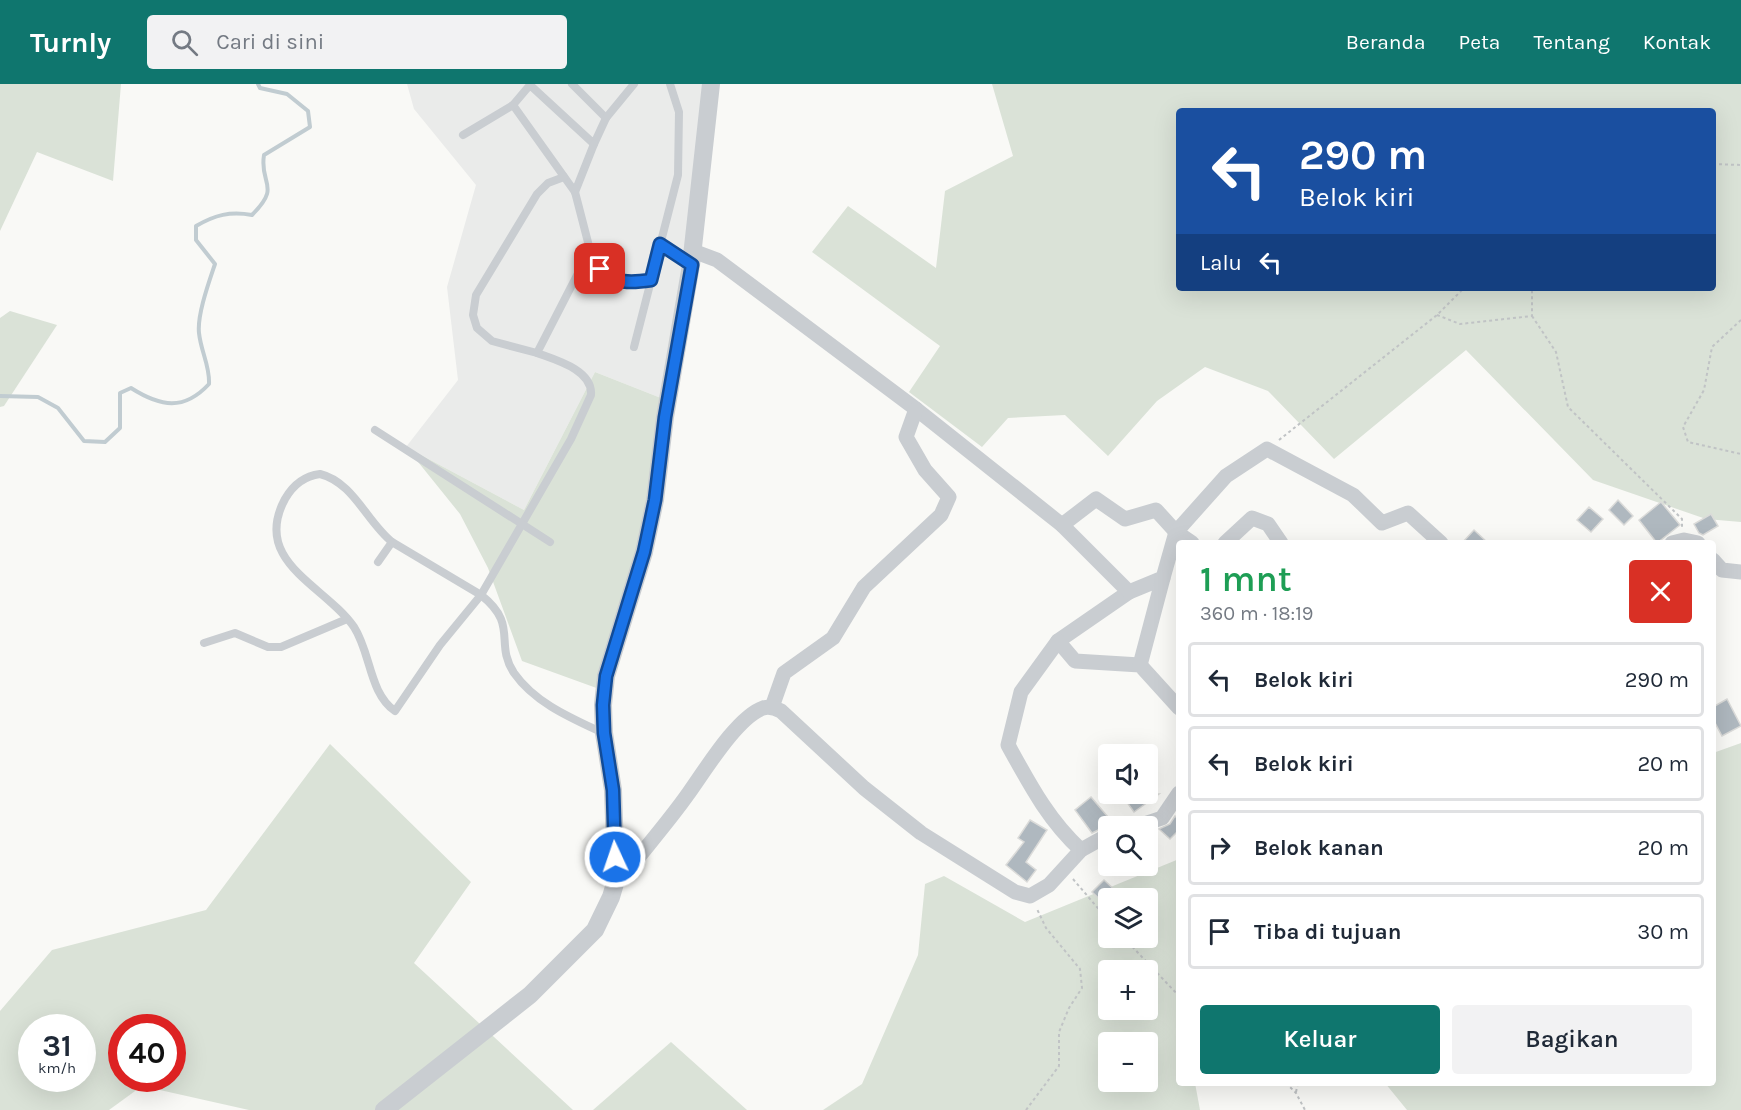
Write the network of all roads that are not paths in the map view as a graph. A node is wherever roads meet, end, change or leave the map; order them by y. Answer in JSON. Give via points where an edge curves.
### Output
{"nodes":[{"id":1,"x":530,"y":84,"type":"edge"},
{"id":2,"x":572,"y":84,"type":"edge"},
{"id":3,"x":634,"y":84,"type":"edge"},
{"id":4,"x":670,"y":84,"type":"edge"},
{"id":5,"x":711,"y":84,"type":"edge"},
{"id":6,"x":513,"y":105,"type":"junction"},
{"id":7,"x":606,"y":118,"type":"junction"},
{"id":8,"x":463,"y":135,"type":"dead end"},
{"id":9,"x":594,"y":144,"type":"junction"},
{"id":10,"x":564,"y":177,"type":"junction"},
{"id":11,"x":575,"y":192,"type":"junction"},
{"id":12,"x":660,"y":244,"type":"junction"},
{"id":13,"x":590,"y":250,"type":"junction"},
{"id":14,"x":692,"y":258,"type":"junction"},
{"id":15,"x":651,"y":280,"type":"junction"},
{"id":16,"x":634,"y":347,"type":"dead end"},
{"id":17,"x":537,"y":353,"type":"junction"},
{"id":18,"x":916,"y":409,"type":"junction"},
{"id":19,"x":375,"y":430,"type":"dead end"},
{"id":20,"x":523,"y":524,"type":"junction"},
{"id":21,"x":1062,"y":525,"type":"junction"},
{"id":22,"x":1176,"y":532,"type":"junction"},
{"id":23,"x":1188,"y":540,"type":"edge"},
{"id":24,"x":1228,"y":540,"type":"edge"},
{"id":25,"x":1279,"y":540,"type":"edge"},
{"id":26,"x":1438,"y":540,"type":"edge"},
{"id":27,"x":392,"y":542,"type":"junction"},
{"id":28,"x":550,"y":542,"type":"dead end"},
{"id":29,"x":378,"y":562,"type":"dead end"},
{"id":30,"x":1716,"y":563,"type":"edge"},
{"id":31,"x":1741,"y":572,"type":"edge"},
{"id":32,"x":1163,"y":578,"type":"junction"},
{"id":33,"x":1129,"y":592,"type":"junction"},
{"id":34,"x":481,"y":595,"type":"junction"},
{"id":35,"x":347,"y":619,"type":"junction"},
{"id":36,"x":1058,"y":641,"type":"junction"},
{"id":37,"x":204,"y":643,"type":"dead end"},
{"id":38,"x":1140,"y":665,"type":"junction"},
{"id":39,"x":1176,"y":705,"type":"edge"},
{"id":40,"x":772,"y":707,"type":"junction"},
{"id":41,"x":604,"y":733,"type":"junction"},
{"id":42,"x":1176,"y":797,"type":"edge"},
{"id":43,"x":1158,"y":819,"type":"edge"},
{"id":44,"x":1098,"y":841,"type":"edge"},
{"id":45,"x":1081,"y":850,"type":"junction"},
{"id":46,"x":616,"y":880,"type":"junction"},
{"id":47,"x":384,"y":1110,"type":"edge"}],
"edges":[{"from":1,"to":6,"type":"lane"},
{"from":1,"to":9,"type":"lane"},
{"from":2,"to":7,"type":"lane"},
{"from":3,"to":7,"type":"lane"},
{"from":4,"to":12,"type":"lane","via":[[679,112],[680,143],[678,175]]},
{"from":5,"to":14,"type":"street"},
{"from":6,"to":8,"type":"lane"},
{"from":6,"to":10,"type":"lane"},
{"from":7,"to":9,"type":"lane"},
{"from":9,"to":11,"type":"lane"},
{"from":10,"to":11,"type":"lane"},
{"from":10,"to":17,"type":"lane","via":[[548,183],[537,194],[476,295],[474,305],[477,328],[492,341]]},
{"from":11,"to":13,"type":"lane"},
{"from":12,"to":14,"type":"lane"},
{"from":12,"to":15,"type":"lane"},
{"from":13,"to":15,"type":"lane","via":[[608,277],[627,283]]},
{"from":13,"to":17,"type":"lane"},
{"from":14,"to":18,"type":"street","via":[[717,260]]},
{"from":14,"to":41,"type":"street","via":[[655,500],[644,552],[606,676]]},
{"from":15,"to":16,"type":"lane"},
{"from":17,"to":20,"type":"lane","via":[[585,377],[591,396]]},
{"from":18,"to":21,"type":"street"},
{"from":18,"to":40,"type":"street","via":[[906,437],[925,470],[948,496],[941,515],[864,587],[833,638],[784,673]]},
{"from":19,"to":20,"type":"lane"},
{"from":20,"to":28,"type":"lane"},
{"from":20,"to":34,"type":"lane"},
{"from":21,"to":22,"type":"street","via":[[1096,500],[1125,519],[1156,510]]},
{"from":21,"to":33,"type":"street"},
{"from":22,"to":23,"type":"street"},
{"from":22,"to":26,"type":"street","via":[[1226,476],[1267,449],[1353,495],[1382,523],[1408,513]]},
{"from":22,"to":32,"type":"street"},
{"from":24,"to":25,"type":"street","via":[[1252,518],[1268,524]]},
{"from":27,"to":29,"type":"lane"},
{"from":27,"to":34,"type":"lane"},
{"from":27,"to":35,"type":"lane","via":[[378,531],[343,486],[328,476],[310,475],[288,493],[276,526],[284,555],[300,577]]},
{"from":30,"to":31,"type":"street","via":[[1722,570]]},
{"from":32,"to":33,"type":"street"},
{"from":32,"to":38,"type":"street"},
{"from":33,"to":36,"type":"street"},
{"from":34,"to":35,"type":"lane","via":[[440,645],[395,711],[386,705],[362,640]]},
{"from":34,"to":41,"type":"lane","via":[[502,618],[506,654],[514,673],[564,715]]},
{"from":35,"to":37,"type":"lane","via":[[281,647],[268,647],[235,633]]},
{"from":36,"to":38,"type":"street","via":[[1075,661]]},
{"from":36,"to":45,"type":"street","via":[[1021,692],[1008,745],[1042,804],[1063,834]]},
{"from":38,"to":39,"type":"street"},
{"from":40,"to":45,"type":"street","via":[[921,833],[1015,892],[1030,896],[1049,885]]},
{"from":40,"to":46,"type":"street","via":[[749,717],[706,765],[625,874]]},
{"from":41,"to":46,"type":"street","via":[[613,790]]},
{"from":42,"to":43,"type":"street"},
{"from":44,"to":45,"type":"street"},
{"from":46,"to":47,"type":"street","via":[[595,930],[563,963],[530,995]]}]}
